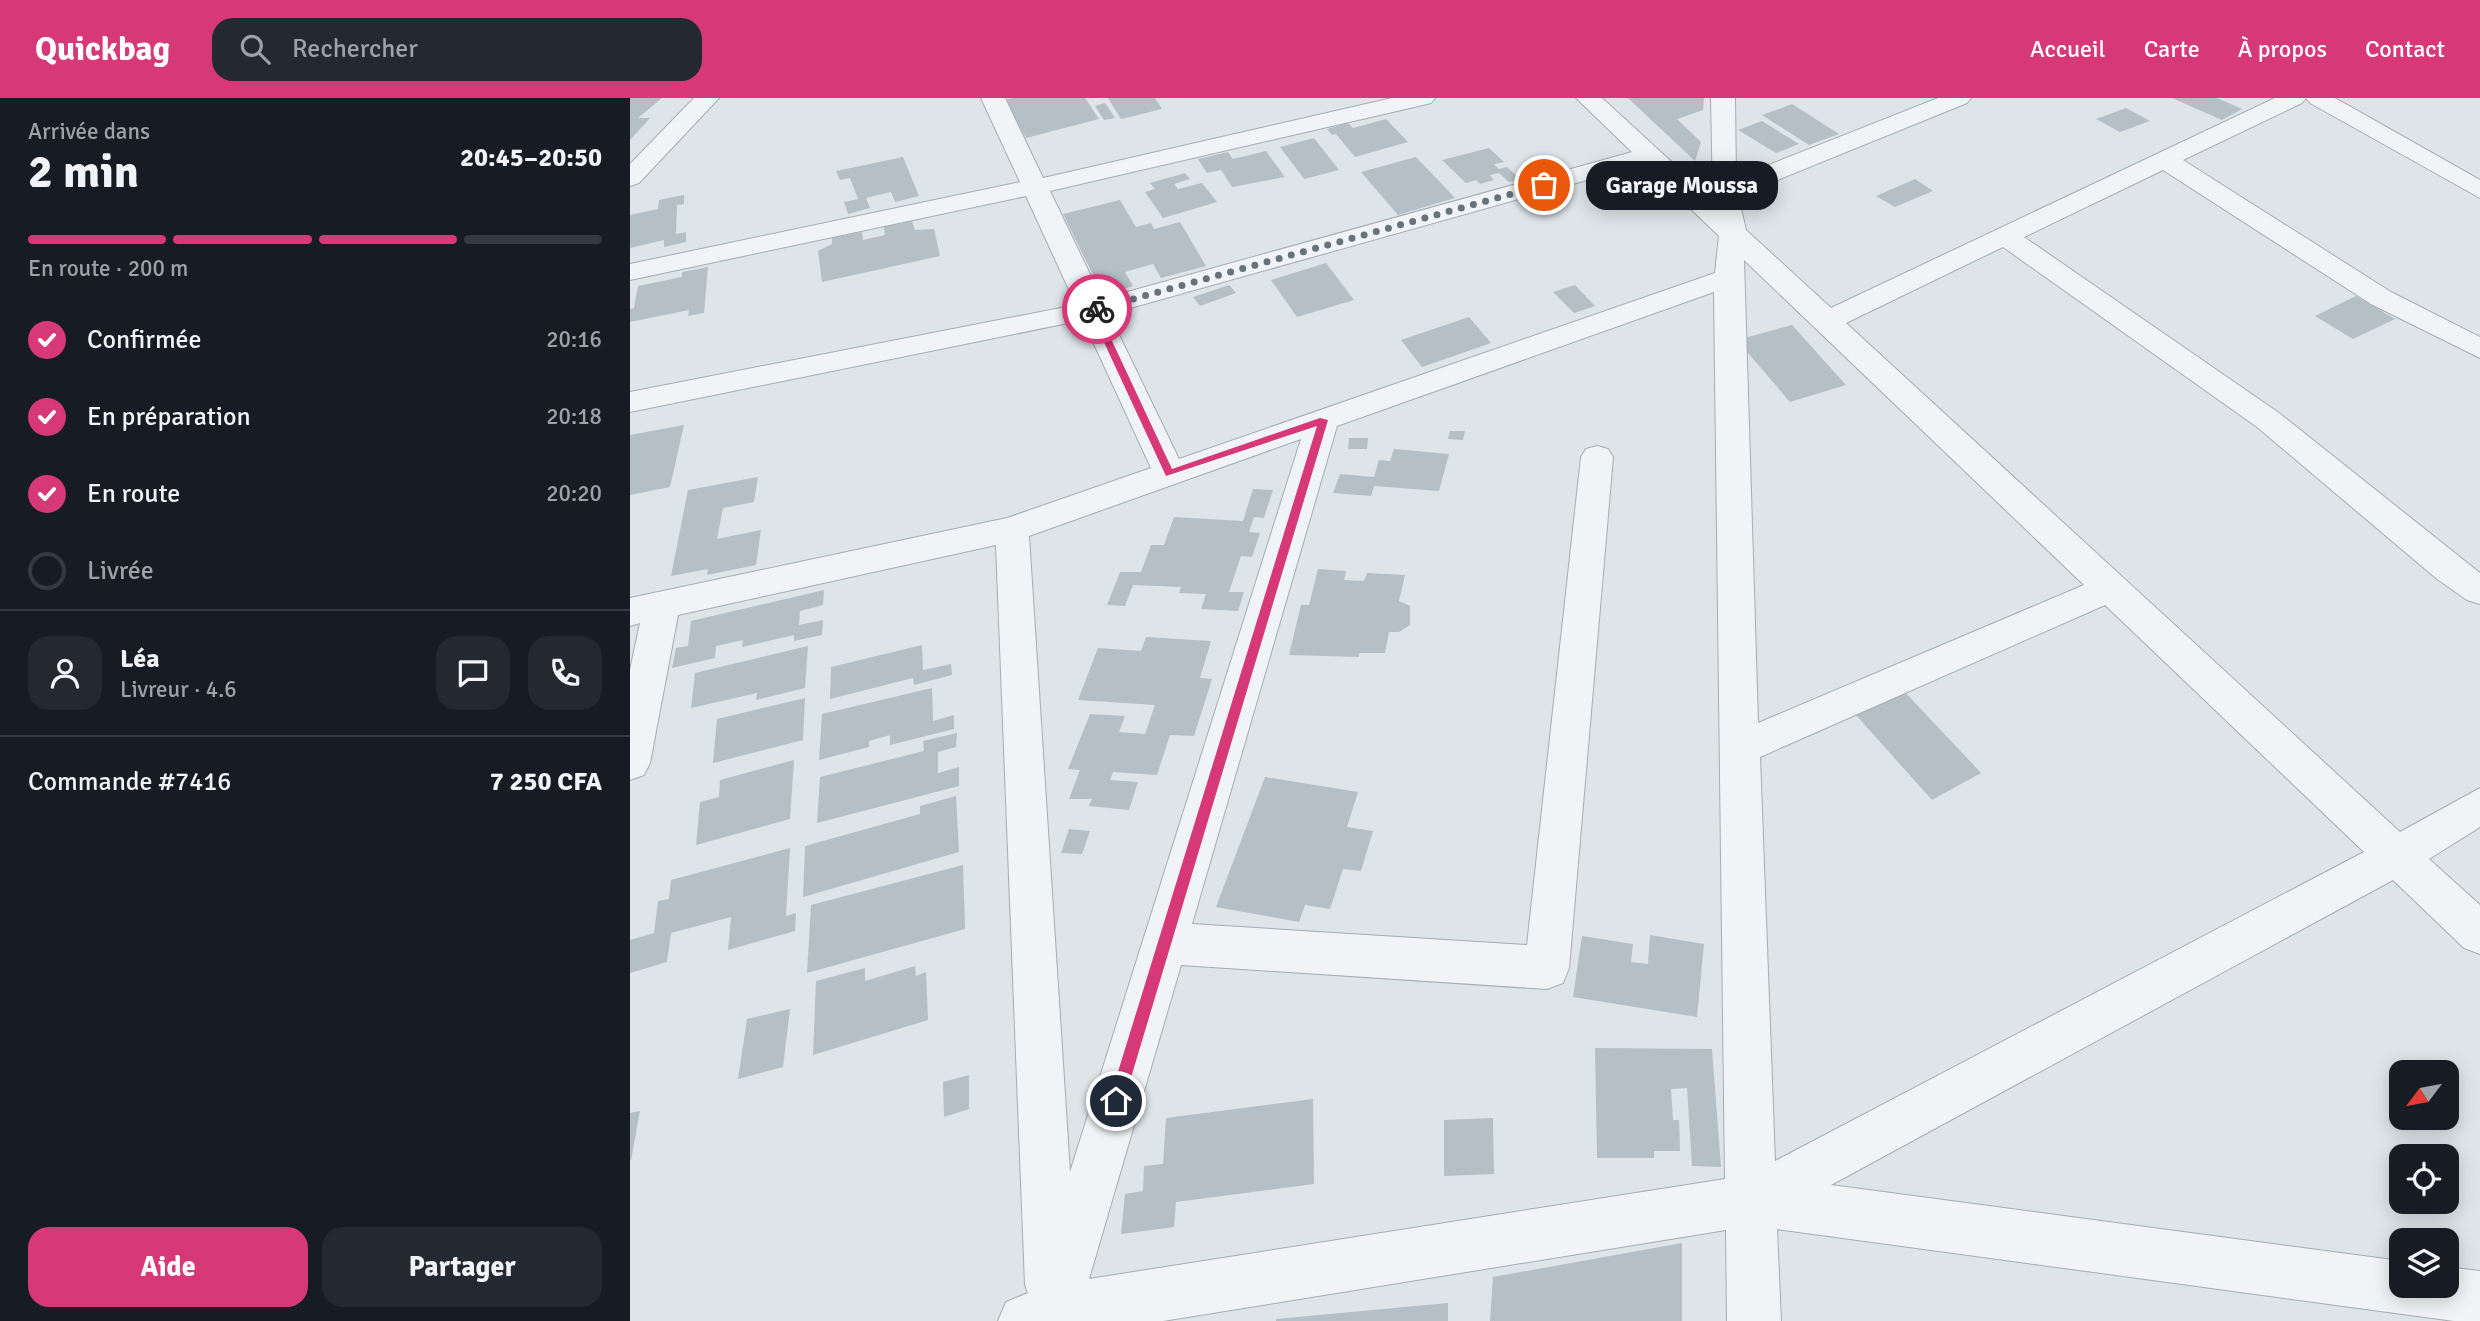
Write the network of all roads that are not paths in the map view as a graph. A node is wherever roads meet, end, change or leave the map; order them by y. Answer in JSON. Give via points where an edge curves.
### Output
{"nodes":[{"id":1,"x":707,"y":98,"type":"edge"},
{"id":2,"x":993,"y":98,"type":"edge"},
{"id":3,"x":1423,"y":98,"type":"edge"},
{"id":4,"x":1588,"y":98,"type":"edge"},
{"id":5,"x":1723,"y":98,"type":"edge"},
{"id":6,"x":1959,"y":98,"type":"edge"},
{"id":7,"x":2294,"y":98,"type":"edge"},
{"id":8,"x":2318,"y":98,"type":"edge"},
{"id":9,"x":1650,"y":155,"type":"junction"},
{"id":10,"x":2165,"y":160,"type":"junction"},
{"id":11,"x":630,"y":178,"type":"edge"},
{"id":12,"x":1035,"y":187,"type":"junction"},
{"id":13,"x":2480,"y":190,"type":"edge"},
{"id":14,"x":1724,"y":192,"type":"junction"},
{"id":15,"x":1732,"y":233,"type":"junction"},
{"id":16,"x":2005,"y":236,"type":"junction"},
{"id":17,"x":630,"y":272,"type":"edge"},
{"id":18,"x":1728,"y":278,"type":"junction"},
{"id":19,"x":1093,"y":310,"type":"junction"},
{"id":20,"x":1827,"y":321,"type":"junction"},
{"id":21,"x":2480,"y":349,"type":"edge"},
{"id":22,"x":630,"y":402,"type":"edge"},
{"id":23,"x":1323,"y":420,"type":"junction"},
{"id":24,"x":1597,"y":457,"type":"dead end"},
{"id":25,"x":1170,"y":474,"type":"junction"},
{"id":26,"x":1012,"y":529,"type":"junction"},
{"id":27,"x":2111,"y":588,"type":"junction"},
{"id":28,"x":2480,"y":591,"type":"edge"},
{"id":29,"x":646,"y":608,"type":"edge"},
{"id":30,"x":1740,"y":748,"type":"junction"},
{"id":31,"x":630,"y":762,"type":"edge"},
{"id":32,"x":2480,"y":806,"type":"edge"},
{"id":33,"x":2397,"y":856,"type":"junction"},
{"id":34,"x":2480,"y":934,"type":"edge"},
{"id":35,"x":1164,"y":943,"type":"junction"},
{"id":36,"x":1752,"y":1200,"type":"junction"},
{"id":37,"x":2480,"y":1298,"type":"edge"},
{"id":38,"x":1039,"y":1317,"type":"edge"},
{"id":39,"x":1755,"y":1321,"type":"edge"}],
"edges":[{"from":1,"to":11,"type":"street"},
{"from":2,"to":12,"type":"street"},
{"from":3,"to":12,"type":"street"},
{"from":4,"to":9,"type":"street"},
{"from":5,"to":14,"type":"street"},
{"from":6,"to":14,"type":"street"},
{"from":7,"to":10,"type":"street"},
{"from":8,"to":13,"type":"street"},
{"from":9,"to":15,"type":"street"},
{"from":9,"to":19,"type":"street"},
{"from":10,"to":16,"type":"street"},
{"from":10,"to":21,"type":"street","via":[[2381,298]]},
{"from":12,"to":17,"type":"street"},
{"from":12,"to":19,"type":"street"},
{"from":14,"to":15,"type":"street"},
{"from":15,"to":18,"type":"street"},
{"from":15,"to":20,"type":"street"},
{"from":16,"to":20,"type":"street"},
{"from":16,"to":28,"type":"street","via":[[2268,420]]},
{"from":18,"to":23,"type":"street"},
{"from":18,"to":30,"type":"street"},
{"from":19,"to":22,"type":"street"},
{"from":19,"to":25,"type":"street"},
{"from":20,"to":27,"type":"street"},
{"from":23,"to":25,"type":"street"},
{"from":23,"to":35,"type":"street"},
{"from":24,"to":35,"type":"street","via":[[1548,968]]},
{"from":25,"to":26,"type":"street"},
{"from":26,"to":29,"type":"street"},
{"from":26,"to":38,"type":"street"},
{"from":27,"to":30,"type":"street"},
{"from":27,"to":33,"type":"street"},
{"from":29,"to":31,"type":"street"},
{"from":30,"to":36,"type":"street"},
{"from":32,"to":33,"type":"street"},
{"from":33,"to":34,"type":"street"},
{"from":33,"to":36,"type":"street"},
{"from":35,"to":38,"type":"street"},
{"from":36,"to":37,"type":"street"},
{"from":36,"to":38,"type":"street"},
{"from":36,"to":39,"type":"street"}]}
